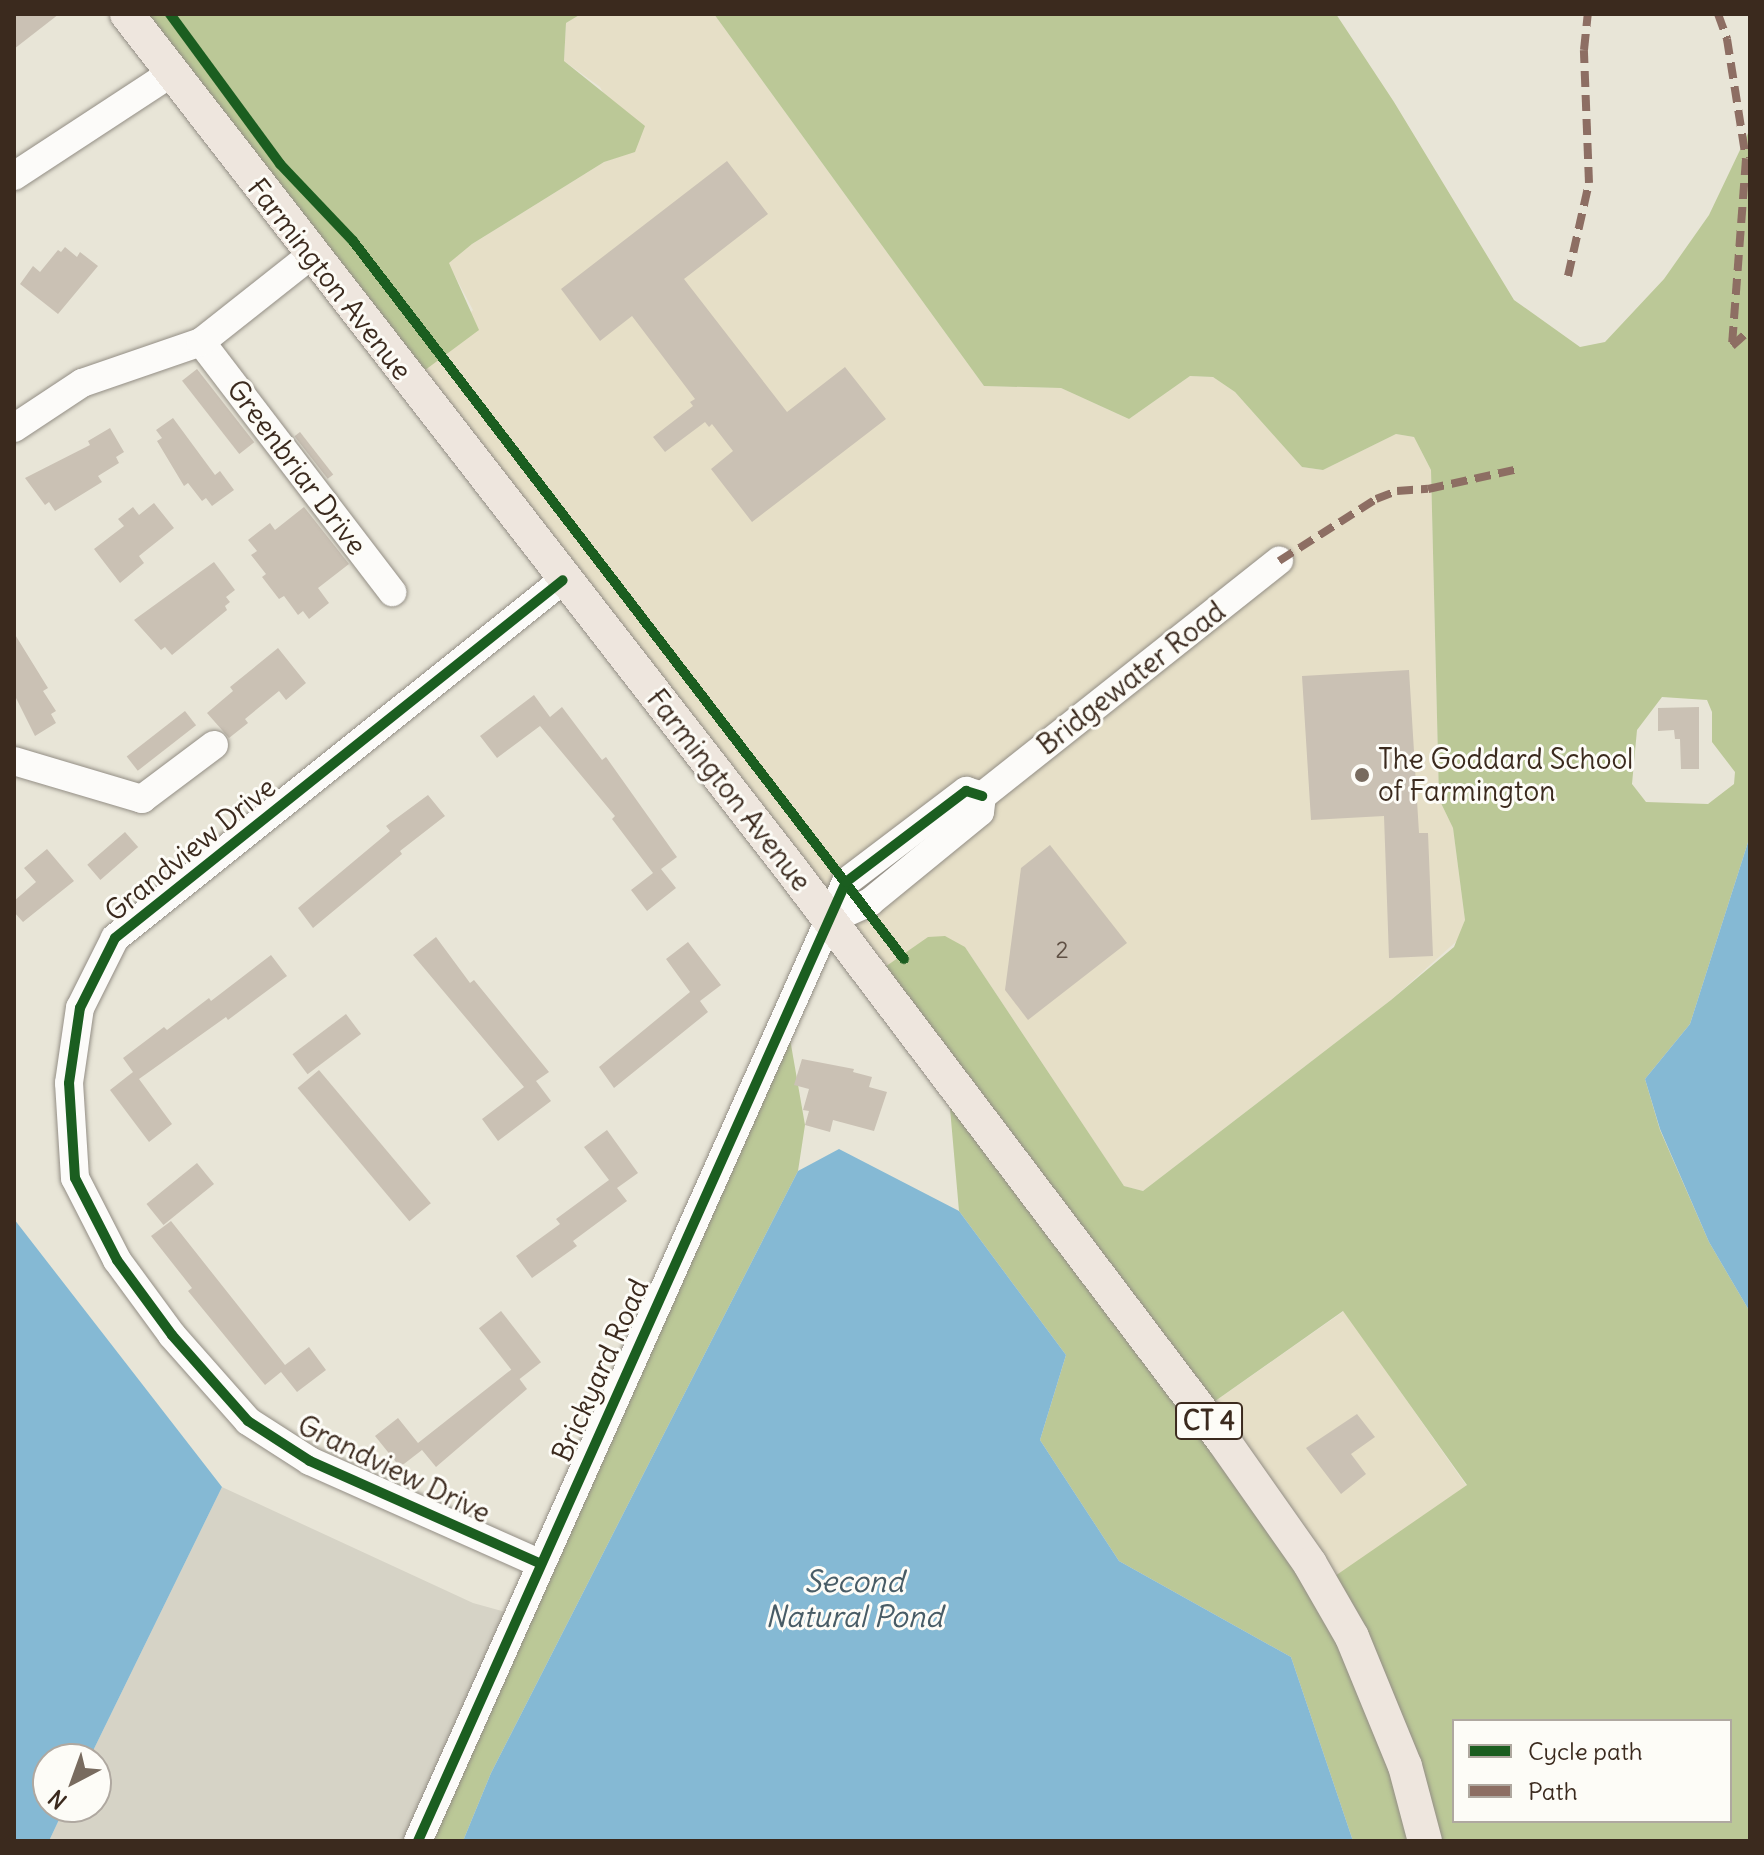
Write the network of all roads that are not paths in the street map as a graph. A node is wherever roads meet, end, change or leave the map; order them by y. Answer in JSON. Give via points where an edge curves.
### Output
{"nodes":[{"id":1,"x":127,"y":14,"type":"edge"},
{"id":2,"x":170,"y":74,"type":"junction"},
{"id":3,"x":14,"y":176,"type":"edge"},
{"id":4,"x":311,"y":255,"type":"junction"},
{"id":5,"x":201,"y":342,"type":"junction"},
{"id":6,"x":14,"y":428,"type":"edge"},
{"id":7,"x":1279,"y":561,"type":"dead end"},
{"id":8,"x":563,"y":580,"type":"junction"},
{"id":9,"x":392,"y":592,"type":"dead end"},
{"id":10,"x":214,"y":745,"type":"dead end"},
{"id":11,"x":14,"y":761,"type":"edge"},
{"id":12,"x":830,"y":920,"type":"junction"},
{"id":13,"x":539,"y":1563,"type":"junction"},
{"id":14,"x":418,"y":1841,"type":"edge"},
{"id":15,"x":1425,"y":1841,"type":"edge"}],
"edges":[{"from":1,"to":2,"type":"main road","name":"Farmington Avenue","number":"CT 4"},
{"from":2,"to":3,"type":"street"},
{"from":2,"to":4,"type":"main road","name":"Farmington Avenue","number":"CT 4"},
{"from":4,"to":5,"type":"street"},
{"from":4,"to":8,"type":"main road","name":"Farmington Avenue","number":"CT 4"},
{"from":5,"to":6,"type":"street","via":[[82,383]]},
{"from":5,"to":9,"type":"street","name":"Greenbriar Drive"},
{"from":7,"to":12,"type":"street","name":"Bridgewater Road","via":[[982,796],[980,812],[870,902]]},
{"from":8,"to":12,"type":"main road","name":"Farmington Avenue","number":"CT 4"},
{"from":8,"to":13,"type":"street","name":"Grandview Drive","via":[[115,938],[80,1008],[69,1083],[75,1178],[117,1260],[172,1335],[248,1421],[310,1461]]},
{"from":10,"to":11,"type":"street","via":[[142,799]]},
{"from":12,"to":13,"type":"street","name":"Brickyard Road"},
{"from":12,"to":15,"type":"main road","name":"Farmington Avenue","number":"CT 4","via":[[1223,1440],[1310,1564],[1352,1637],[1405,1766]]},
{"from":13,"to":14,"type":"street","name":"Brickyard Road"}]}
